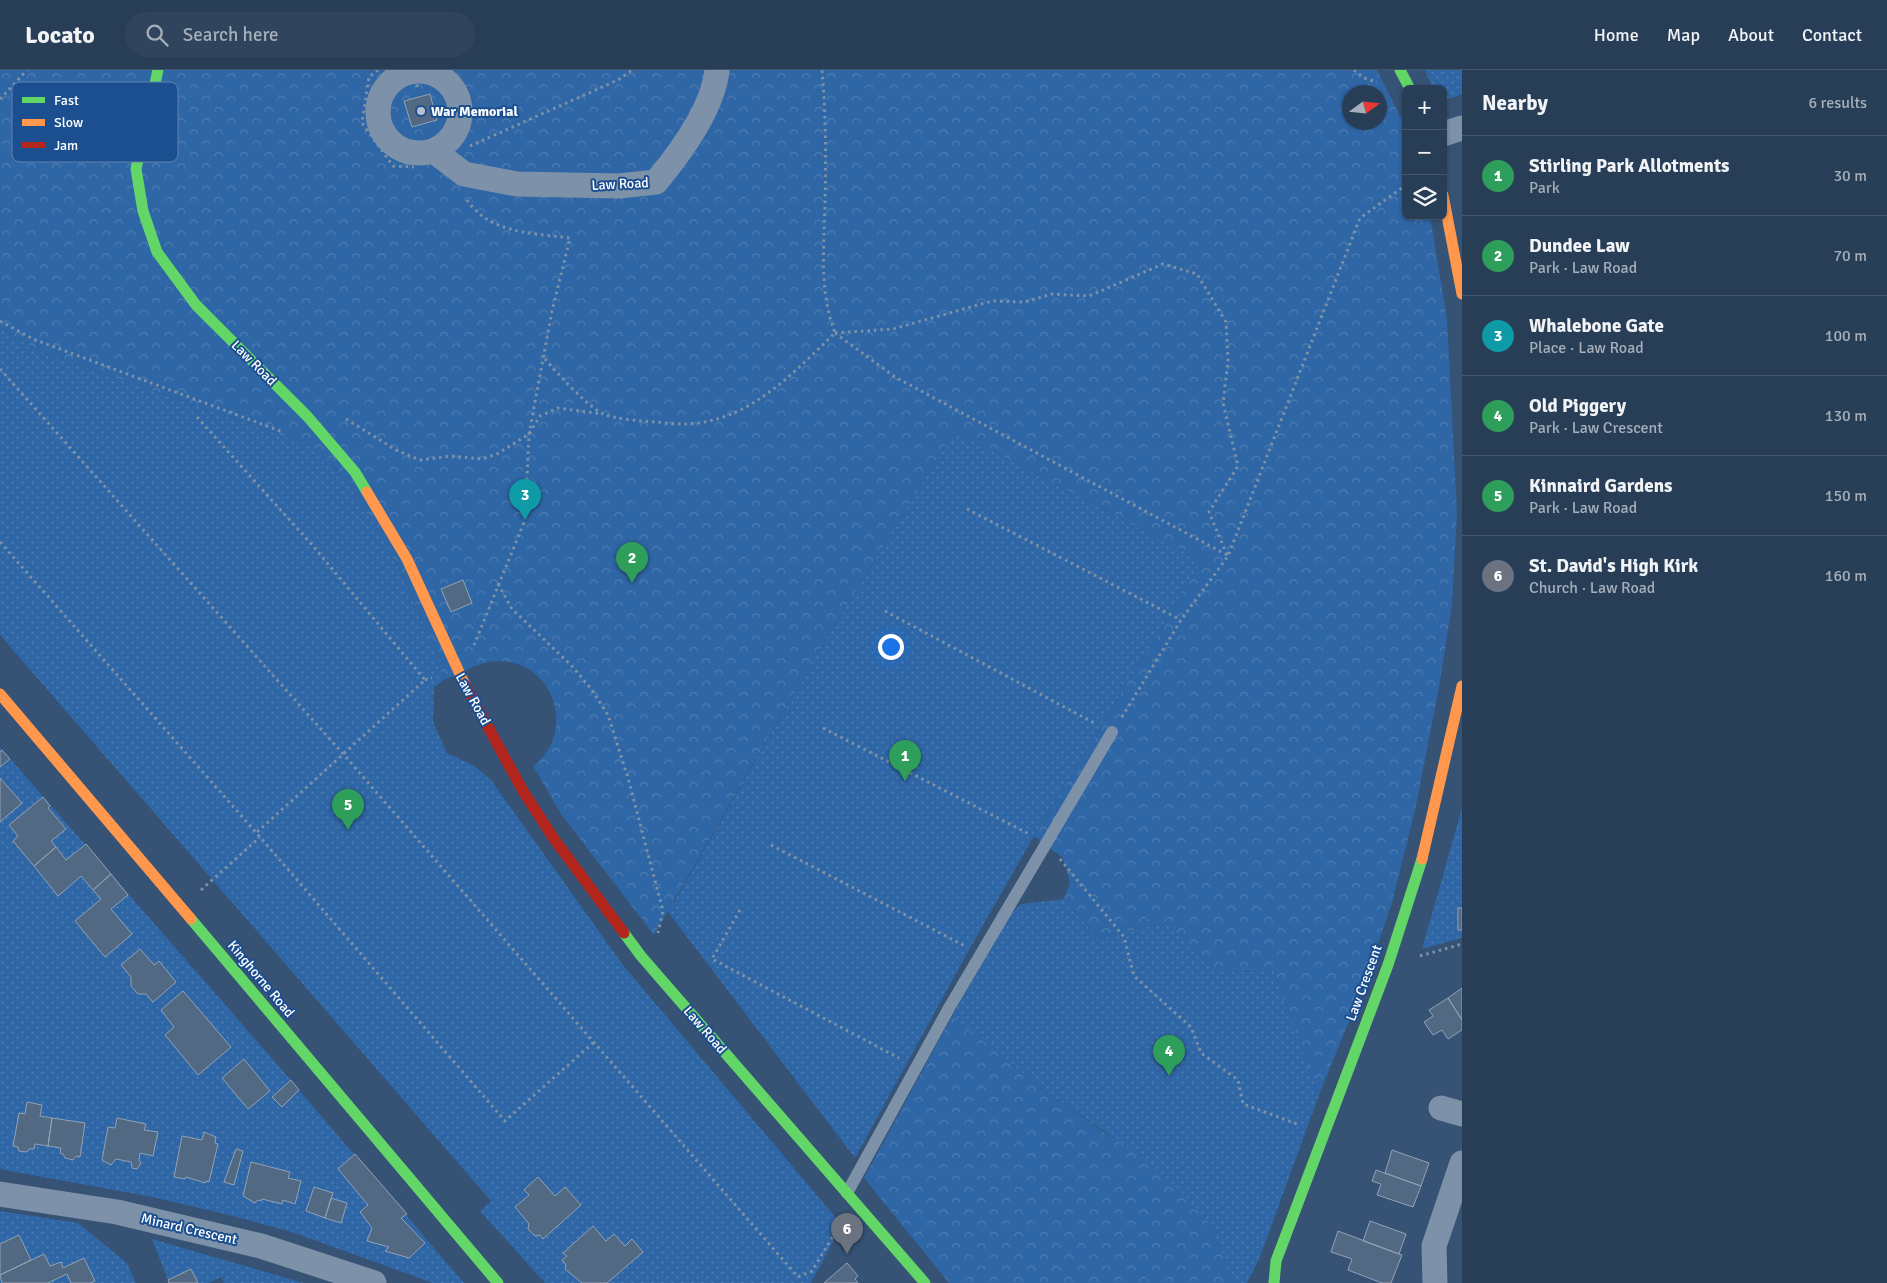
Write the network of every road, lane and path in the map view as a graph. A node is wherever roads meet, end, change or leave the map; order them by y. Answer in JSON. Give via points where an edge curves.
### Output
{"nodes":[{"id":1,"x":27,"y":70,"type":"edge"},
{"id":2,"x":378,"y":70,"type":"edge"},
{"id":3,"x":632,"y":70,"type":"edge"},
{"id":4,"x":717,"y":70,"type":"edge"},
{"id":5,"x":822,"y":70,"type":"edge"},
{"id":6,"x":1400,"y":70,"type":"edge"},
{"id":7,"x":417,"y":78,"type":"edge"},
{"id":8,"x":16,"y":82,"type":"edge"},
{"id":9,"x":1408,"y":85,"type":"edge"},
{"id":10,"x":12,"y":86,"type":"edge"},
{"id":11,"x":0,"y":99,"type":"edge"},
{"id":12,"x":1462,"y":128,"type":"edge"},
{"id":13,"x":1447,"y":133,"type":"edge"},
{"id":14,"x":438,"y":154,"type":"junction"},
{"id":15,"x":138,"y":162,"type":"edge"},
{"id":16,"x":464,"y":174,"type":"junction"},
{"id":17,"x":1402,"y":188,"type":"edge"},
{"id":18,"x":1447,"y":216,"type":"edge"},
{"id":19,"x":1462,"y":294,"type":"edge"},
{"id":20,"x":0,"y":321,"type":"edge"},
{"id":21,"x":835,"y":333,"type":"junction"},
{"id":22,"x":544,"y":359,"type":"junction"},
{"id":23,"x":0,"y":369,"type":"edge"},
{"id":24,"x":603,"y":414,"type":"junction"},
{"id":25,"x":307,"y":416,"type":"junction"},
{"id":26,"x":197,"y":417,"type":"dead end"},
{"id":27,"x":284,"y":432,"type":"dead end"},
{"id":28,"x":529,"y":434,"type":"junction"},
{"id":29,"x":967,"y":509,"type":"dead end"},
{"id":30,"x":0,"y":542,"type":"edge"},
{"id":31,"x":1228,"y":556,"type":"junction"},
{"id":32,"x":498,"y":583,"type":"junction"},
{"id":33,"x":885,"y":611,"type":"dead end"},
{"id":34,"x":1181,"y":620,"type":"junction"},
{"id":35,"x":456,"y":668,"type":"junction"},
{"id":36,"x":1462,"y":686,"type":"edge"},
{"id":37,"x":0,"y":694,"type":"edge"},
{"id":38,"x":823,"y":728,"type":"dead end"},
{"id":39,"x":1112,"y":732,"type":"junction"},
{"id":40,"x":344,"y":755,"type":"junction"},
{"id":41,"x":256,"y":833,"type":"junction"},
{"id":42,"x":260,"y":837,"type":"junction"},
{"id":43,"x":1047,"y":843,"type":"junction"},
{"id":44,"x":770,"y":844,"type":"dead end"},
{"id":45,"x":181,"y":908,"type":"junction"},
{"id":46,"x":740,"y":910,"type":"dead end"},
{"id":47,"x":657,"y":936,"type":"dead end"},
{"id":48,"x":1462,"y":944,"type":"edge"},
{"id":49,"x":982,"y":954,"type":"junction"},
{"id":50,"x":1388,"y":965,"type":"junction"},
{"id":51,"x":594,"y":1042,"type":"junction"},
{"id":52,"x":917,"y":1068,"type":"junction"},
{"id":53,"x":1324,"y":1134,"type":"junction"},
{"id":54,"x":1462,"y":1163,"type":"edge"},
{"id":55,"x":847,"y":1193,"type":"junction"},
{"id":56,"x":0,"y":1194,"type":"edge"},
{"id":57,"x":860,"y":1207,"type":"junction"},
{"id":58,"x":374,"y":1283,"type":"edge"},
{"id":59,"x":498,"y":1283,"type":"edge"},
{"id":60,"x":925,"y":1283,"type":"edge"},
{"id":61,"x":1274,"y":1283,"type":"edge"},
{"id":62,"x":1435,"y":1283,"type":"edge"}],
"edges":[{"from":1,"to":8,"type":"path"},
{"from":2,"to":14,"type":"path","via":[[369,77],[362,123],[388,161],[393,166],[427,167]]},
{"from":3,"to":14,"type":"path","via":[[618,80]]},
{"from":4,"to":16,"type":"street","name":"Law Road","via":[[716,82],[682,151],[656,182],[620,186],[535,185]]},
{"from":5,"to":21,"type":"path","via":[[825,104],[822,267],[826,310]]},
{"from":6,"to":9,"type":"street"},
{"from":7,"to":14,"type":"street","via":[[432,72],[444,78],[460,101],[459,125]]},
{"from":7,"to":14,"type":"street","via":[[404,73],[384,90],[379,102],[381,128],[398,148]]},
{"from":10,"to":11,"type":"path"},
{"from":12,"to":13,"type":"street"},
{"from":14,"to":16,"type":"street","name":"Law Road"},
{"from":15,"to":25,"type":"street","name":"Law Road","via":[[143,211],[157,252],[196,305]]},
{"from":16,"to":22,"type":"path","via":[[460,191],[478,214],[489,222],[506,228],[570,238]]},
{"from":17,"to":31,"type":"path","via":[[1360,218]]},
{"from":18,"to":19,"type":"street"},
{"from":20,"to":27,"type":"path","via":[[33,339]]},
{"from":21,"to":24,"type":"path","via":[[780,386],[752,404],[720,417],[687,424]]},
{"from":21,"to":31,"type":"path","via":[[895,377]]},
{"from":21,"to":31,"type":"path","via":[[893,329],[992,301],[1025,302],[1052,294],[1089,296],[1163,264],[1197,274],[1226,322],[1228,361],[1223,403],[1238,466],[1209,512]]},
{"from":22,"to":24,"type":"path"},
{"from":22,"to":28,"type":"path"},
{"from":23,"to":40,"type":"path"},
{"from":24,"to":28,"type":"path","via":[[558,408],[540,416]]},
{"from":25,"to":28,"type":"path","via":[[340,415],[396,450],[420,460],[451,456],[482,459],[497,454]]},
{"from":25,"to":35,"type":"street","name":"Law Road","via":[[355,472],[388,523],[425,596]]},
{"from":26,"to":40,"type":"path","via":[[313,546],[425,680]]},
{"from":28,"to":32,"type":"path","via":[[525,520]]},
{"from":29,"to":34,"type":"path"},
{"from":30,"to":41,"type":"path"},
{"from":31,"to":34,"type":"path"},
{"from":32,"to":35,"type":"path","via":[[480,634],[464,664]]},
{"from":32,"to":47,"type":"path","via":[[512,609],[571,665],[608,715],[663,911]]},
{"from":33,"to":39,"type":"path"},
{"from":34,"to":39,"type":"path"},
{"from":35,"to":55,"type":"street","name":"Law Road","via":[[523,791],[607,912],[641,956]]},
{"from":36,"to":50,"type":"street","name":"Law Crescent","via":[[1423,856]]},
{"from":37,"to":45,"type":"street","name":"Kinghorne Road"},
{"from":38,"to":43,"type":"path"},
{"from":39,"to":43,"type":"lane"},
{"from":40,"to":41,"type":"path"},
{"from":40,"to":51,"type":"path"},
{"from":41,"to":42,"type":"path"},
{"from":42,"to":45,"type":"path"},
{"from":42,"to":51,"type":"path","via":[[505,1121]]},
{"from":43,"to":49,"type":"lane"},
{"from":43,"to":53,"type":"path","via":[[1124,938],[1134,976],[1191,1027],[1201,1053],[1238,1080],[1243,1104]]},
{"from":44,"to":49,"type":"path"},
{"from":45,"to":59,"type":"street","name":"Kinghorne Road"},
{"from":46,"to":52,"type":"path","via":[[712,959]]},
{"from":48,"to":50,"type":"path"},
{"from":49,"to":52,"type":"lane"},
{"from":50,"to":53,"type":"street","name":"Law Crescent"},
{"from":51,"to":57,"type":"path","via":[[798,1277],[812,1271],[841,1224]]},
{"from":52,"to":55,"type":"lane"},
{"from":53,"to":61,"type":"street","name":"Law Crescent","via":[[1276,1261]]},
{"from":54,"to":62,"type":"street","via":[[1434,1246]]},
{"from":55,"to":57,"type":"street","name":"Law Road"},
{"from":56,"to":58,"type":"street","name":"Minard Crescent","via":[[117,1212],[262,1246]]},
{"from":57,"to":60,"type":"street","name":"Law Road"}]}
